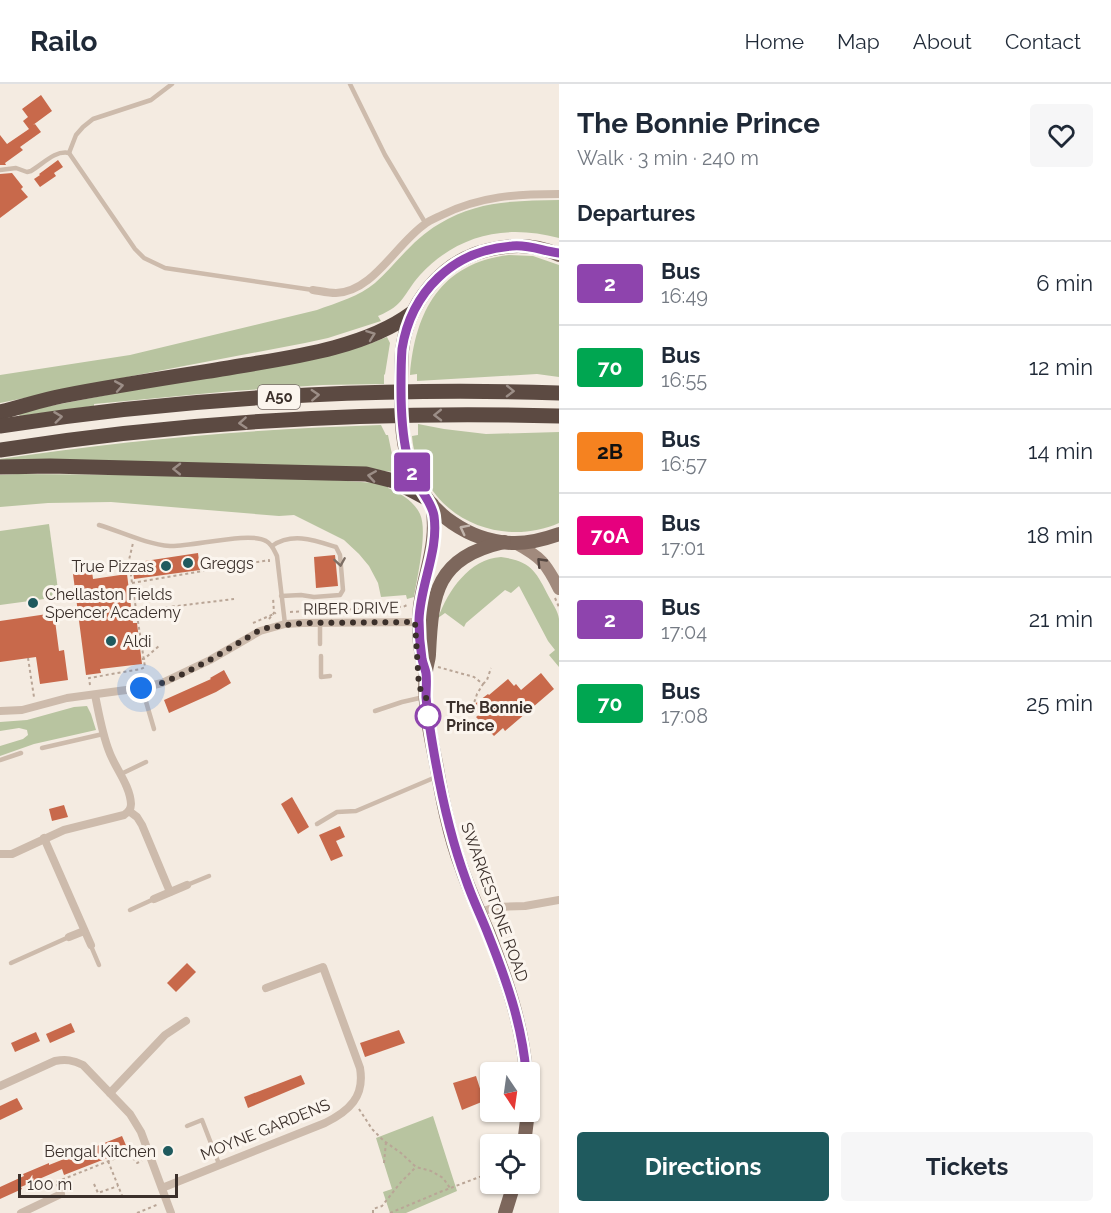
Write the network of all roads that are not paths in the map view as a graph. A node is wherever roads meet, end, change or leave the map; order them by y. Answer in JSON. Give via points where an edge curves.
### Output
{"nodes":[{"id":1,"x":172,"y":84,"type":"edge"},
{"id":2,"x":350,"y":84,"type":"edge"},
{"id":3,"x":69,"y":153,"type":"junction"},
{"id":4,"x":1,"y":171,"type":"edge"},
{"id":5,"x":559,"y":194,"type":"edge"},
{"id":6,"x":426,"y":224,"type":"junction"},
{"id":7,"x":558,"y":254,"type":"edge"},
{"id":8,"x":313,"y":290,"type":"joint"},
{"id":9,"x":412,"y":313,"type":"junction"},
{"id":10,"x":559,"y":393,"type":"edge"},
{"id":11,"x":0,"y":412,"type":"edge"},
{"id":12,"x":559,"y":416,"type":"edge"},
{"id":13,"x":0,"y":426,"type":"edge"},
{"id":14,"x":0,"y":450,"type":"edge"},
{"id":15,"x":0,"y":467,"type":"edge"},
{"id":16,"x":429,"y":501,"type":"junction"},
{"id":17,"x":99,"y":525,"type":"dead end"},
{"id":18,"x":559,"y":534,"type":"edge"},
{"id":19,"x":509,"y":542,"type":"junction"},
{"id":20,"x":272,"y":546,"type":"junction"},
{"id":21,"x":557,"y":594,"type":"edge"},
{"id":22,"x":282,"y":596,"type":"junction"},
{"id":23,"x":425,"y":622,"type":"junction"},
{"id":24,"x":320,"y":623,"type":"junction"},
{"id":25,"x":285,"y":624,"type":"junction"},
{"id":26,"x":320,"y":644,"type":"dead end"},
{"id":27,"x":321,"y":656,"type":"dead end"},
{"id":28,"x":330,"y":676,"type":"dead end"},
{"id":29,"x":141,"y":688,"type":"junction"},
{"id":30,"x":95,"y":695,"type":"junction"},
{"id":31,"x":426,"y":697,"type":"junction"},
{"id":32,"x":0,"y":711,"type":"edge"},
{"id":33,"x":375,"y":711,"type":"dead end"},
{"id":34,"x":154,"y":729,"type":"dead end"},
{"id":35,"x":103,"y":734,"type":"junction"},
{"id":36,"x":42,"y":748,"type":"dead end"},
{"id":37,"x":21,"y":753,"type":"dead end"},
{"id":38,"x":0,"y":760,"type":"edge"},
{"id":39,"x":146,"y":762,"type":"dead end"},
{"id":40,"x":120,"y":774,"type":"junction"},
{"id":41,"x":438,"y":776,"type":"junction"},
{"id":42,"x":129,"y":811,"type":"junction"},
{"id":43,"x":317,"y":824,"type":"dead end"},
{"id":44,"x":44,"y":838,"type":"junction"},
{"id":45,"x":1,"y":855,"type":"edge"},
{"id":46,"x":209,"y":876,"type":"dead end"},
{"id":47,"x":187,"y":885,"type":"joint"},
{"id":48,"x":170,"y":892,"type":"junction"},
{"id":49,"x":154,"y":899,"type":"joint"},
{"id":50,"x":559,"y":900,"type":"edge"},
{"id":51,"x":130,"y":910,"type":"dead end"},
{"id":52,"x":479,"y":913,"type":"junction"},
{"id":53,"x":84,"y":931,"type":"junction"},
{"id":54,"x":69,"y":937,"type":"joint"},
{"id":55,"x":91,"y":945,"type":"joint"},
{"id":56,"x":11,"y":963,"type":"dead end"},
{"id":57,"x":99,"y":965,"type":"dead end"},
{"id":58,"x":266,"y":988,"type":"dead end"},
{"id":59,"x":186,"y":1020,"type":"dead end"},
{"id":60,"x":525,"y":1062,"type":"edge"},
{"id":61,"x":0,"y":1086,"type":"edge"},
{"id":62,"x":110,"y":1093,"type":"junction"},
{"id":63,"x":187,"y":1126,"type":"dead end"},
{"id":64,"x":219,"y":1164,"type":"junction"},
{"id":65,"x":162,"y":1188,"type":"junction"},
{"id":66,"x":61,"y":1194,"type":"road end"},
{"id":67,"x":511,"y":1194,"type":"edge"},
{"id":68,"x":21,"y":1213,"type":"edge"},
{"id":69,"x":171,"y":1213,"type":"edge"},
{"id":70,"x":505,"y":1213,"type":"edge"}],
"edges":[{"from":1,"to":3,"type":"lane","via":[[151,100],[93,119],[76,135]]},
{"from":2,"to":6,"type":"lane"},
{"from":3,"to":4,"type":"lane","via":[[56,154],[31,171]]},
{"from":3,"to":8,"type":"lane","via":[[144,258],[165,268]]},
{"from":5,"to":6,"type":"street","via":[[492,198],[470,203]]},
{"from":6,"to":8,"type":"street","via":[[357,288],[337,293]]},
{"from":7,"to":9,"type":"main road","via":[[514,245],[470,256],[433,282]]},
{"from":11,"to":9,"type":"highway","one_way":true,"via":[[61,396],[335,347],[388,329]]},
{"from":9,"to":16,"type":"main road","via":[[402,350],[403,434],[413,474]]},
{"from":13,"to":10,"type":"highway","number":"A50","one_way":true,"via":[[200,402],[279,397],[426,391]]},
{"from":12,"to":14,"type":"highway","number":"A50","one_way":true,"via":[[284,420],[140,431]]},
{"from":16,"to":15,"type":"highway","one_way":true,"via":[[394,481],[366,474]]},
{"from":19,"to":16,"type":"main road","one_way":true,"via":[[464,530]]},
{"from":16,"to":23,"type":"main road","name":"SWARKESTONE ROAD","via":[[435,525],[423,589]]},
{"from":17,"to":20,"type":"lane","via":[[170,546],[247,537]]},
{"from":18,"to":19,"type":"main road","name":"SWARKESTONE ROAD"},
{"from":21,"to":19,"type":"street","one_way":true,"via":[[544,563],[530,551]]},
{"from":19,"to":23,"type":"main road","name":"SWARKESTONE ROAD","via":[[475,550],[456,563],[441,583]]},
{"from":20,"to":22,"type":"lane"},
{"from":20,"to":22,"type":"lane","one_way":true,"via":[[279,541],[309,538],[336,547],[340,555],[340,595]]},
{"from":22,"to":25,"type":"lane"},
{"from":23,"to":24,"type":"street","name":"RIBER DRIVE"},
{"from":23,"to":31,"type":"main road","name":"SWARKESTONE ROAD","via":[[422,659],[432,669]]},
{"from":24,"to":25,"type":"street","name":"RIBER DRIVE"},
{"from":24,"to":26,"type":"lane"},
{"from":25,"to":29,"type":"street","name":"RIBER DRIVE","via":[[260,630],[181,675]]},
{"from":27,"to":28,"type":"lane","via":[[321,677]]},
{"from":29,"to":30,"type":"street","name":"RIBER DRIVE"},
{"from":29,"to":34,"type":"lane"},
{"from":30,"to":32,"type":"street","name":"RIBER DRIVE"},
{"from":30,"to":35,"type":"street"},
{"from":31,"to":33,"type":"lane"},
{"from":31,"to":41,"type":"main road","name":"SWARKESTONE ROAD"},
{"from":35,"to":36,"type":"lane"},
{"from":35,"to":40,"type":"street"},
{"from":37,"to":38,"type":"lane"},
{"from":39,"to":40,"type":"lane"},
{"from":40,"to":42,"type":"street","via":[[130,799]]},
{"from":41,"to":43,"type":"lane","via":[[356,811],[337,812]]},
{"from":41,"to":52,"type":"main road","name":"SWARKESTONE ROAD","via":[[456,852]]},
{"from":42,"to":44,"type":"street"},
{"from":42,"to":48,"type":"street","via":[[142,825]]},
{"from":44,"to":45,"type":"street","via":[[17,852]]},
{"from":44,"to":53,"type":"street"},
{"from":46,"to":47,"type":"lane"},
{"from":47,"to":48,"type":"street"},
{"from":48,"to":49,"type":"street"},
{"from":49,"to":51,"type":"lane"},
{"from":50,"to":52,"type":"street"},
{"from":52,"to":60,"type":"main road","name":"SWARKESTONE ROAD","via":[[511,994]]},
{"from":53,"to":54,"type":"street"},
{"from":53,"to":55,"type":"street"},
{"from":54,"to":56,"type":"lane"},
{"from":55,"to":57,"type":"lane"},
{"from":58,"to":64,"type":"street","name":"MOYNE GARDENS","via":[[323,967],[360,1068],[360,1084],[354,1101],[338,1116]]},
{"from":59,"to":62,"type":"street","via":[[165,1035]]},
{"from":61,"to":62,"type":"street","via":[[65,1060],[83,1065]]},
{"from":62,"to":65,"type":"street","via":[[135,1121]]},
{"from":63,"to":64,"type":"lane","via":[[202,1120]]},
{"from":64,"to":65,"type":"street","name":"MOYNE GARDENS"},
{"from":65,"to":69,"type":"street"},
{"from":66,"to":68,"type":"street"},
{"from":67,"to":70,"type":"main road"}]}
